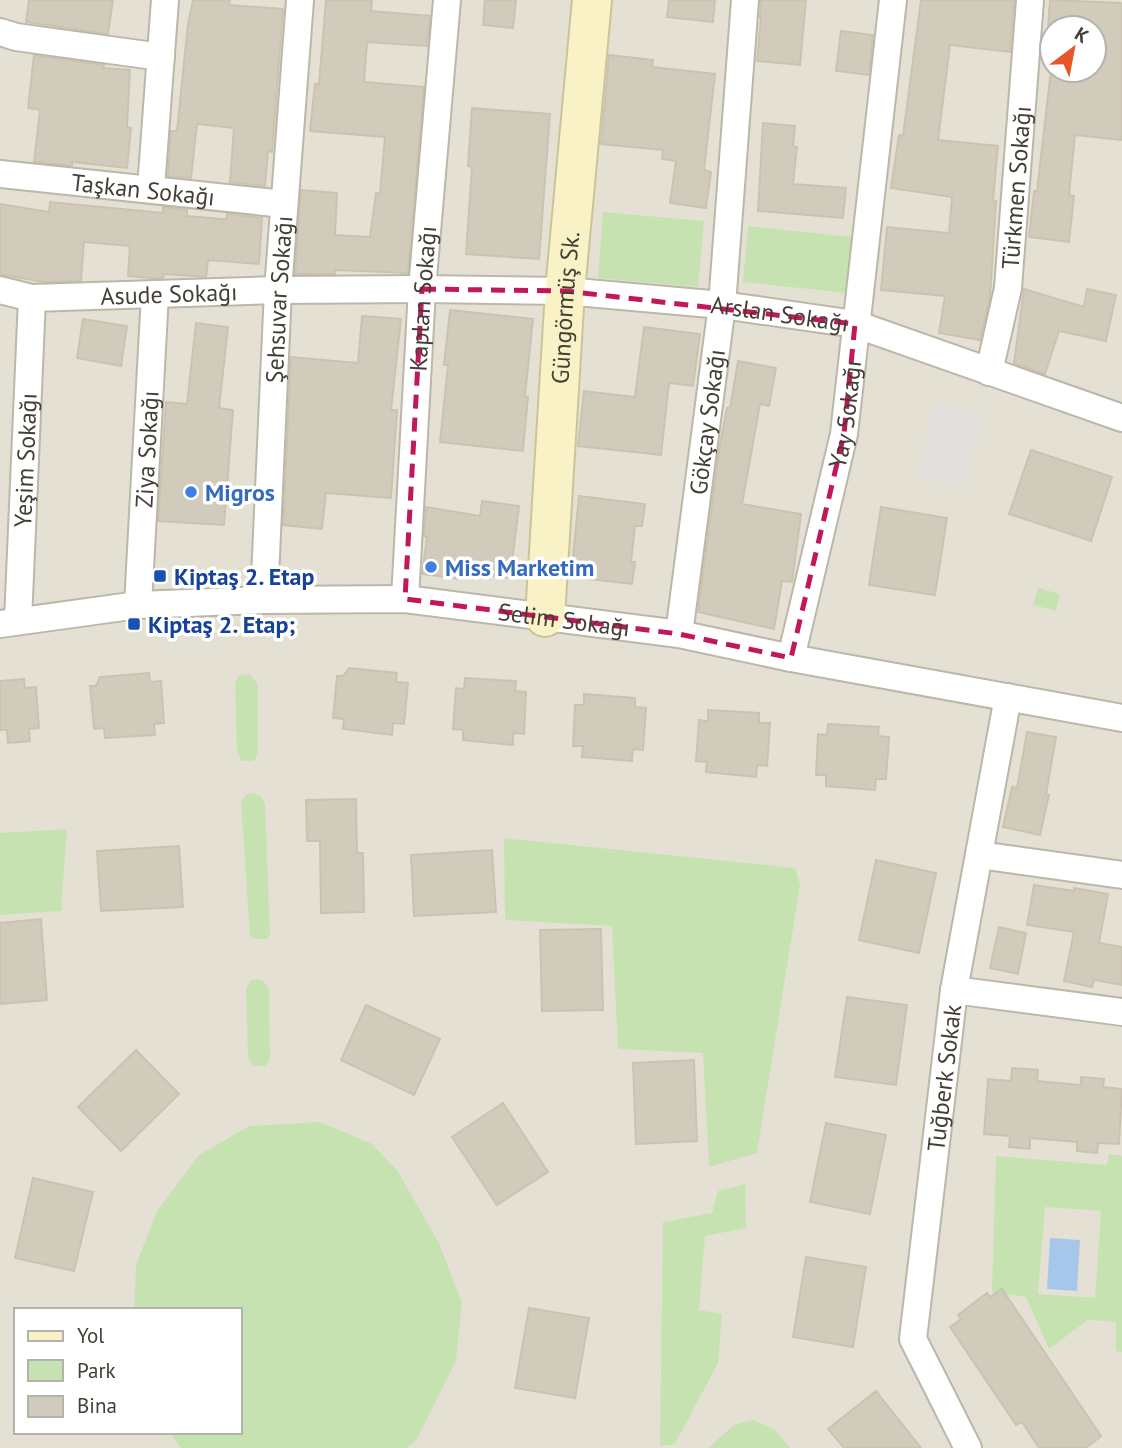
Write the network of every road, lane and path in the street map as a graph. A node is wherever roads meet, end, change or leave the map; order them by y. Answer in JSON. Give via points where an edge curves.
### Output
{"nodes":[{"id":1,"x":165,"y":0,"type":"edge"},
{"id":2,"x":300,"y":0,"type":"edge"},
{"id":3,"x":447,"y":0,"type":"edge"},
{"id":4,"x":592,"y":0,"type":"edge"},
{"id":5,"x":745,"y":0,"type":"edge"},
{"id":6,"x":893,"y":0,"type":"edge"},
{"id":7,"x":1030,"y":0,"type":"edge"},
{"id":8,"x":0,"y":32,"type":"edge"},
{"id":9,"x":161,"y":57,"type":"junction"},
{"id":10,"x":0,"y":174,"type":"edge"},
{"id":11,"x":151,"y":188,"type":"junction"},
{"id":12,"x":284,"y":204,"type":"junction"},
{"id":13,"x":278,"y":289,"type":"junction"},
{"id":14,"x":422,"y":289,"type":"junction"},
{"id":15,"x":0,"y":290,"type":"edge"},
{"id":16,"x":565,"y":291,"type":"junction"},
{"id":17,"x":155,"y":294,"type":"junction"},
{"id":18,"x":32,"y":298,"type":"junction"},
{"id":19,"x":722,"y":305,"type":"junction"},
{"id":20,"x":855,"y":324,"type":"junction"},
{"id":21,"x":989,"y":372,"type":"junction"},
{"id":22,"x":1122,"y":418,"type":"edge"},
{"id":23,"x":405,"y":599,"type":"junction"},
{"id":24,"x":264,"y":600,"type":"junction"},
{"id":25,"x":138,"y":605,"type":"junction"},
{"id":26,"x":545,"y":617,"type":"junction"},
{"id":27,"x":9,"y":622,"type":"edge"},
{"id":28,"x":679,"y":634,"type":"junction"},
{"id":29,"x":791,"y":658,"type":"junction"},
{"id":30,"x":1008,"y":697,"type":"junction"},
{"id":31,"x":1122,"y":718,"type":"edge"},
{"id":32,"x":979,"y":855,"type":"junction"},
{"id":33,"x":1122,"y":874,"type":"edge"},
{"id":34,"x":954,"y":990,"type":"junction"},
{"id":35,"x":1122,"y":1012,"type":"edge"},
{"id":36,"x":968,"y":1448,"type":"edge"}],
"edges":[{"from":1,"to":9,"type":"street"},
{"from":2,"to":12,"type":"street","name":"Şehsuvar Sokağı"},
{"from":3,"to":14,"type":"street","name":"Kaplan Sokağı"},
{"from":4,"to":16,"type":"street","name":"Güngörmüş Sk."},
{"from":5,"to":19,"type":"street","name":"Gökçay Sokağı"},
{"from":6,"to":20,"type":"street","name":"Yay Sokağı"},
{"from":7,"to":21,"type":"street","name":"Türkmen Sokağı","via":[[1008,288]]},
{"from":8,"to":9,"type":"street"},
{"from":9,"to":11,"type":"street"},
{"from":10,"to":11,"type":"street","name":"Taşkan Sokağı"},
{"from":11,"to":12,"type":"street","name":"Taşkan Sokağı"},
{"from":12,"to":13,"type":"street","name":"Şehsuvar Sokağı"},
{"from":13,"to":14,"type":"street","name":"Asude Sokağı"},
{"from":13,"to":17,"type":"street","name":"Asude Sokağı"},
{"from":13,"to":24,"type":"street","name":"Şehsuvar Sokağı"},
{"from":14,"to":16,"type":"street","name":"Arslan Sokağı"},
{"from":14,"to":23,"type":"street","name":"Kaplan Sokağı"},
{"from":15,"to":18,"type":"street","name":"Asude Sokağı"},
{"from":16,"to":19,"type":"street","name":"Arslan Sokağı"},
{"from":16,"to":26,"type":"street","name":"Güngörmüş Sk."},
{"from":17,"to":18,"type":"street","name":"Asude Sokağı"},
{"from":17,"to":25,"type":"street","name":"Ziya Sokağı"},
{"from":18,"to":27,"type":"street","name":"Yeşim Sokağı"},
{"from":19,"to":20,"type":"street","name":"Arslan Sokağı"},
{"from":19,"to":28,"type":"street","name":"Gökçay Sokağı"},
{"from":20,"to":21,"type":"street","name":"Arslan Sokağı"},
{"from":20,"to":29,"type":"street","name":"Yay Sokağı","via":[[844,434]]},
{"from":21,"to":22,"type":"street","name":"Arslan Sokağı"},
{"from":23,"to":24,"type":"street","name":"Selim Sokağı"},
{"from":23,"to":26,"type":"street","name":"Selim Sokağı"},
{"from":24,"to":25,"type":"street","name":"Selim Sokağı"},
{"from":25,"to":27,"type":"street","name":"Selim Sokağı"},
{"from":26,"to":28,"type":"street","name":"Selim Sokağı"},
{"from":28,"to":29,"type":"street","name":"Selim Sokağı"},
{"from":29,"to":30,"type":"street","name":"Selim Sokağı"},
{"from":30,"to":31,"type":"street","name":"Selim Sokağı"},
{"from":30,"to":32,"type":"street","name":"Tuğberk Sokak"},
{"from":32,"to":33,"type":"street"},
{"from":32,"to":34,"type":"street","name":"Tuğberk Sokak"},
{"from":34,"to":35,"type":"street"},
{"from":34,"to":36,"type":"street","name":"Tuğberk Sokak","via":[[913,1339]]}]}
